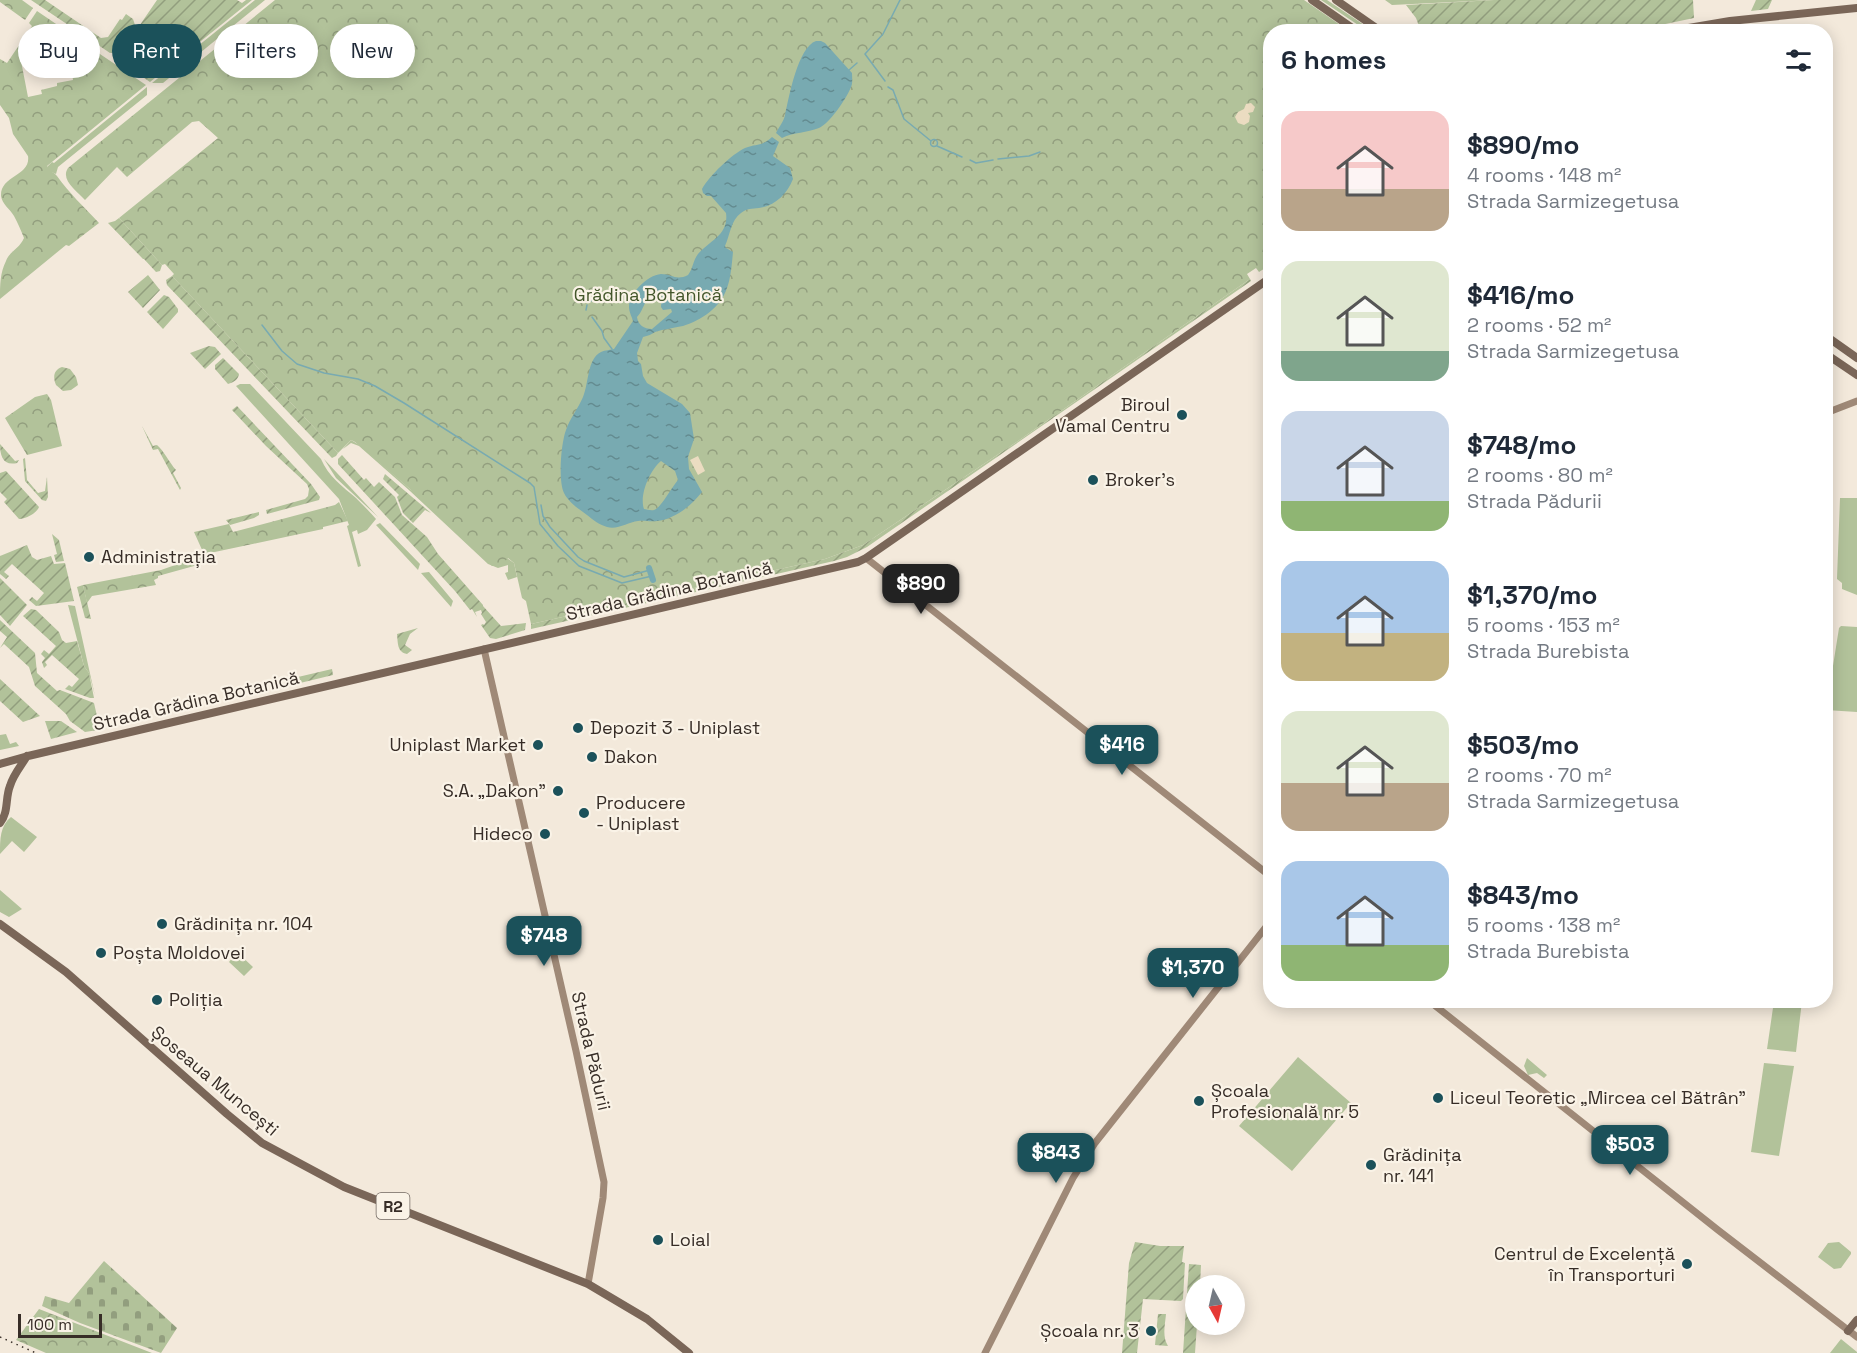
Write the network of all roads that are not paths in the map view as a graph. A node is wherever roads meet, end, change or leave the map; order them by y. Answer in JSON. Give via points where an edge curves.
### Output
{"nodes":[{"id":1,"x":1312,"y":0,"type":"edge"},
{"id":2,"x":1336,"y":0,"type":"edge"},
{"id":3,"x":1857,"y":8,"type":"edge"},
{"id":4,"x":1346,"y":24,"type":"edge"},
{"id":5,"x":1370,"y":24,"type":"edge"},
{"id":6,"x":1712,"y":24,"type":"edge"},
{"id":7,"x":1263,"y":283,"type":"edge"},
{"id":8,"x":1833,"y":341,"type":"edge"},
{"id":9,"x":1857,"y":358,"type":"edge"},
{"id":10,"x":1833,"y":359,"type":"edge"},
{"id":11,"x":1857,"y":375,"type":"edge"},
{"id":12,"x":1857,"y":401,"type":"edge"},
{"id":13,"x":1833,"y":410,"type":"edge"},
{"id":14,"x":866,"y":558,"type":"junction"},
{"id":15,"x":484,"y":650,"type":"junction"},
{"id":16,"x":28,"y":756,"type":"junction"},
{"id":17,"x":0,"y":764,"type":"edge"},
{"id":18,"x":0,"y":792,"type":"edge"},
{"id":19,"x":6,"y":807,"type":"junction"},
{"id":20,"x":0,"y":823,"type":"edge"},
{"id":21,"x":1263,"y":871,"type":"edge"},
{"id":22,"x":0,"y":924,"type":"edge"},
{"id":23,"x":1263,"y":931,"type":"edge"},
{"id":24,"x":1438,"y":1008,"type":"edge"},
{"id":25,"x":588,"y":1284,"type":"junction"},
{"id":26,"x":1857,"y":1320,"type":"edge"},
{"id":27,"x":1848,"y":1331,"type":"junction"},
{"id":28,"x":1857,"y":1337,"type":"edge"},
{"id":29,"x":689,"y":1353,"type":"edge"},
{"id":30,"x":985,"y":1353,"type":"edge"}],
"edges":[{"from":1,"to":4,"type":"main road"},
{"from":2,"to":5,"type":"main road"},
{"from":3,"to":6,"type":"main road"},
{"from":7,"to":14,"type":"main road","name":"Strada Grădina Botanică"},
{"from":8,"to":9,"type":"main road"},
{"from":10,"to":11,"type":"main road"},
{"from":12,"to":13,"type":"main road"},
{"from":14,"to":15,"type":"main road","name":"Strada Grădina Botanică","via":[[838,568]]},
{"from":14,"to":21,"type":"main road"},
{"from":15,"to":16,"type":"main road","name":"Strada Grădina Botanică"},
{"from":15,"to":25,"type":"main road","name":"Strada Pădurii","via":[[604,1182]]},
{"from":16,"to":17,"type":"main road","name":"Strada Grădina Botanică"},
{"from":16,"to":19,"type":"main road","via":[[13,777]]},
{"from":18,"to":19,"type":"main road"},
{"from":19,"to":20,"type":"main road"},
{"from":22,"to":25,"type":"main road","name":"Șoseaua Muncești","number":"R2","via":[[66,972],[262,1143],[344,1187]]},
{"from":23,"to":30,"type":"main road","via":[[1095,1143],[1073,1178]]},
{"from":24,"to":27,"type":"main road"},
{"from":25,"to":29,"type":"main road","name":"Șoseaua Muncești","number":"R2","via":[[647,1319]]},
{"from":26,"to":27,"type":"main road"},
{"from":27,"to":28,"type":"main road"}]}
